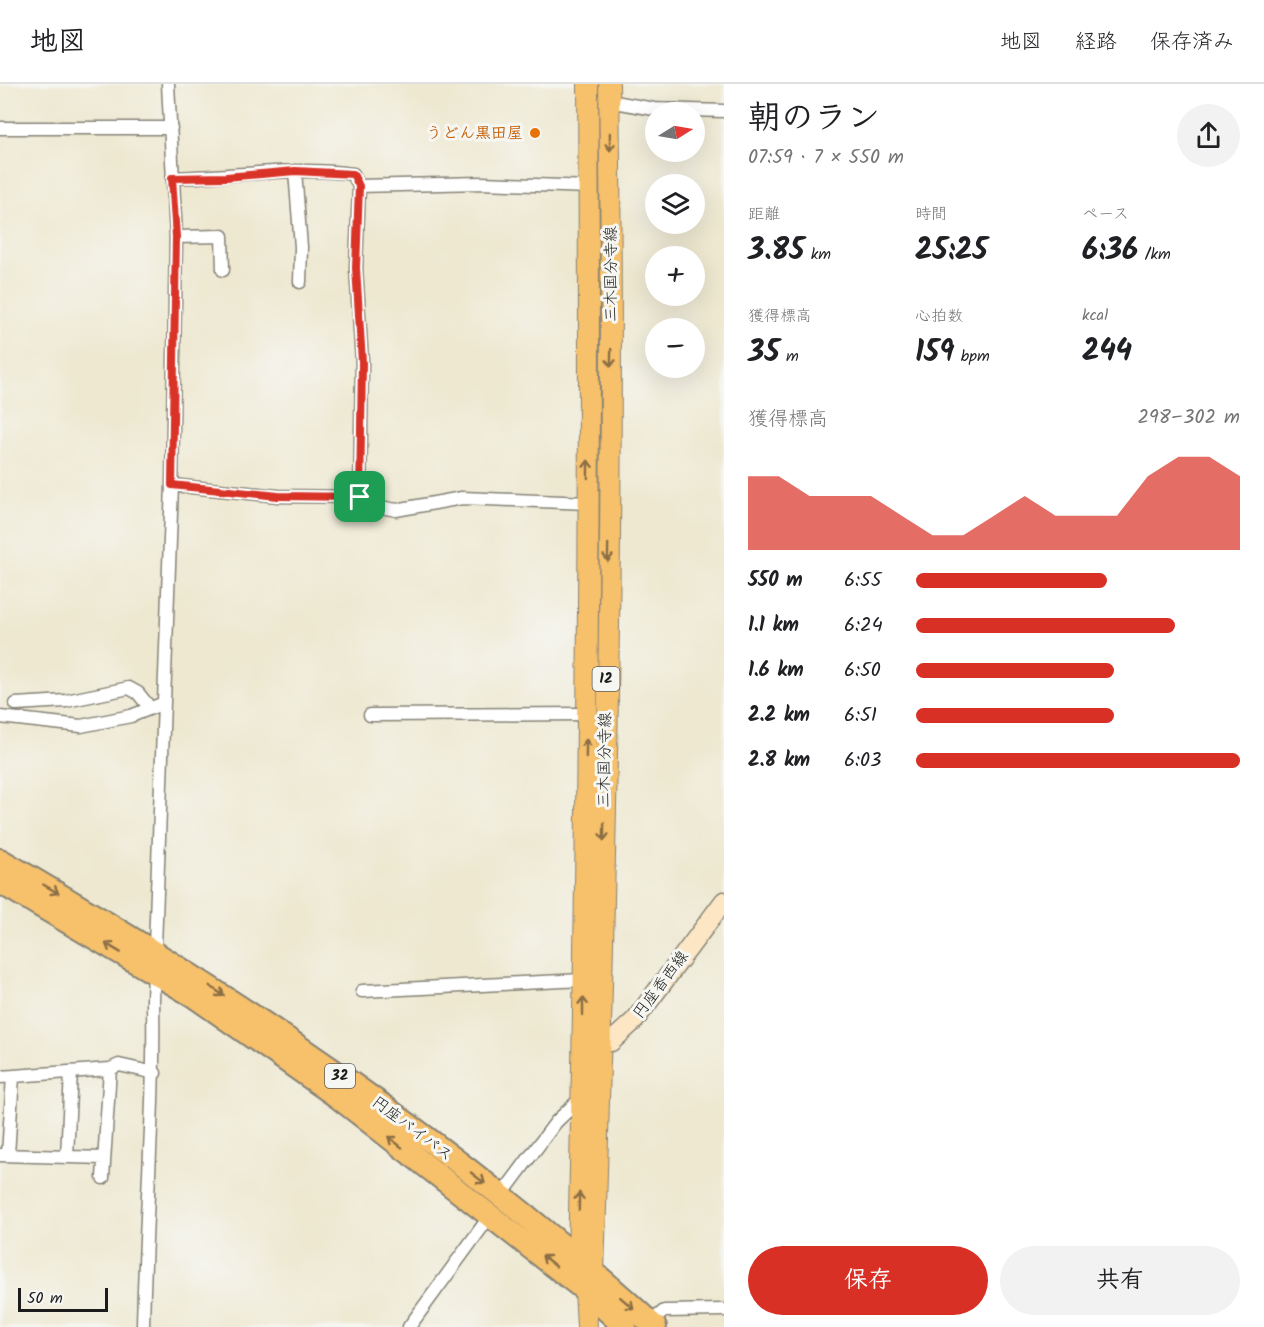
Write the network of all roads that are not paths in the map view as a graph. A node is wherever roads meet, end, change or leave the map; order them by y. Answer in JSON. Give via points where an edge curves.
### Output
{"nodes":[{"id":1,"x":168,"y":84,"type":"edge"},
{"id":2,"x":588,"y":84,"type":"edge"},
{"id":3,"x":609,"y":93,"type":"edge"},
{"id":4,"x":724,"y":111,"type":"edge"},
{"id":5,"x":0,"y":128,"type":"edge"},
{"id":6,"x":171,"y":128,"type":"junction"},
{"id":7,"x":295,"y":171,"type":"junction"},
{"id":8,"x":172,"y":178,"type":"junction"},
{"id":9,"x":359,"y":186,"type":"junction"},
{"id":10,"x":589,"y":187,"type":"junction"},
{"id":11,"x":176,"y":237,"type":"junction"},
{"id":12,"x":223,"y":270,"type":"dead end"},
{"id":13,"x":300,"y":282,"type":"dead end"},
{"id":14,"x":172,"y":485,"type":"junction"},
{"id":15,"x":360,"y":497,"type":"junction"},
{"id":16,"x":588,"y":503,"type":"junction"},
{"id":17,"x":164,"y":703,"type":"junction"},
{"id":18,"x":16,"y":704,"type":"dead end"},
{"id":19,"x":150,"y":708,"type":"junction"},
{"id":20,"x":586,"y":714,"type":"junction"},
{"id":21,"x":370,"y":716,"type":"dead end"},
{"id":22,"x":0,"y":717,"type":"edge"},
{"id":23,"x":0,"y":860,"type":"edge"},
{"id":24,"x":0,"y":882,"type":"edge"},
{"id":25,"x":720,"y":910,"type":"edge"},
{"id":26,"x":155,"y":962,"type":"junction"},
{"id":27,"x":583,"y":980,"type":"junction"},
{"id":28,"x":362,"y":991,"type":"dead end"},
{"id":29,"x":592,"y":1046,"type":"junction"},
{"id":30,"x":110,"y":1069,"type":"junction"},
{"id":31,"x":71,"y":1072,"type":"junction"},
{"id":32,"x":155,"y":1073,"type":"junction"},
{"id":33,"x":6,"y":1077,"type":"edge"},
{"id":34,"x":582,"y":1097,"type":"junction"},
{"id":35,"x":4,"y":1155,"type":"edge"},
{"id":36,"x":67,"y":1156,"type":"junction"},
{"id":37,"x":104,"y":1158,"type":"junction"},
{"id":38,"x":103,"y":1178,"type":"dead end"},
{"id":39,"x":495,"y":1206,"type":"junction"},
{"id":40,"x":586,"y":1274,"type":"junction"},
{"id":41,"x":724,"y":1310,"type":"edge"},
{"id":42,"x":653,"y":1325,"type":"edge"},
{"id":43,"x":143,"y":1327,"type":"edge"},
{"id":44,"x":409,"y":1327,"type":"edge"},
{"id":45,"x":587,"y":1327,"type":"edge"},
{"id":46,"x":625,"y":1327,"type":"edge"}],
"edges":[{"from":1,"to":6,"type":"street"},
{"from":2,"to":10,"type":"main road","name":"三木国分寺線","number":"12"},
{"from":3,"to":4,"type":"street","via":[[654,109]]},
{"from":3,"to":29,"type":"main road","name":"三木国分寺線","number":"12","one_way":true,"via":[[612,295]]},
{"from":5,"to":6,"type":"street"},
{"from":6,"to":8,"type":"street"},
{"from":7,"to":8,"type":"street"},
{"from":7,"to":9,"type":"street","via":[[353,174]]},
{"from":7,"to":13,"type":"street"},
{"from":8,"to":11,"type":"street"},
{"from":9,"to":10,"type":"street","via":[[481,183]]},
{"from":9,"to":15,"type":"street","via":[[356,268],[362,362]]},
{"from":16,"to":10,"type":"main road","name":"三木国分寺線","number":"12","one_way":true},
{"from":11,"to":12,"type":"street","via":[[222,236]]},
{"from":11,"to":14,"type":"street"},
{"from":14,"to":15,"type":"street","via":[[278,496]]},
{"from":14,"to":17,"type":"street"},
{"from":15,"to":16,"type":"street","via":[[396,510],[462,498]]},
{"from":16,"to":20,"type":"main road","name":"三木国分寺線","number":"12"},
{"from":17,"to":19,"type":"street"},
{"from":17,"to":26,"type":"street"},
{"from":18,"to":19,"type":"street","via":[[66,701],[129,688]]},
{"from":19,"to":22,"type":"street","via":[[81,726]]},
{"from":20,"to":21,"type":"street"},
{"from":27,"to":20,"type":"main road","name":"三木国分寺線","number":"12","one_way":true},
{"from":23,"to":26,"type":"highway","name":"円座バイパス","number":"32","one_way":true},
{"from":26,"to":24,"type":"highway","name":"円座バイパス","number":"32","one_way":true},
{"from":25,"to":29,"type":"main road","name":"円座香西線","via":[[635,1020],[611,1042]]},
{"from":26,"to":32,"type":"street"},
{"from":26,"to":39,"type":"highway","name":"円座バイパス","number":"32","via":[[194,996]]},
{"from":27,"to":28,"type":"street"},
{"from":29,"to":27,"type":"main road","name":"三木国分寺線","number":"12","one_way":true},
{"from":29,"to":34,"type":"main road","name":"三木国分寺線","number":"12"},
{"from":29,"to":40,"type":"main road","name":"三木国分寺線","number":"12"},
{"from":30,"to":31,"type":"street"},
{"from":30,"to":32,"type":"street","via":[[119,1065]]},
{"from":30,"to":37,"type":"street"},
{"from":31,"to":33,"type":"street"},
{"from":31,"to":36,"type":"street"},
{"from":32,"to":43,"type":"street","via":[[146,1196]]},
{"from":33,"to":35,"type":"street"},
{"from":34,"to":39,"type":"street","via":[[556,1122]]},
{"from":40,"to":34,"type":"main road","name":"三木国分寺線","number":"12","one_way":true},
{"from":35,"to":36,"type":"street"},
{"from":36,"to":37,"type":"street"},
{"from":37,"to":38,"type":"street"},
{"from":40,"to":39,"type":"highway","name":"円座バイパス","number":"32","one_way":true},
{"from":39,"to":40,"type":"highway","name":"円座バイパス","number":"32"},
{"from":39,"to":44,"type":"street"},
{"from":40,"to":42,"type":"highway","name":"円座バイパス","number":"32","one_way":true},
{"from":40,"to":45,"type":"main road","name":"三木国分寺線","number":"12"},
{"from":40,"to":46,"type":"highway","name":"円座バイパス","number":"32"},
{"from":41,"to":42,"type":"street","via":[[664,1311]]}]}
